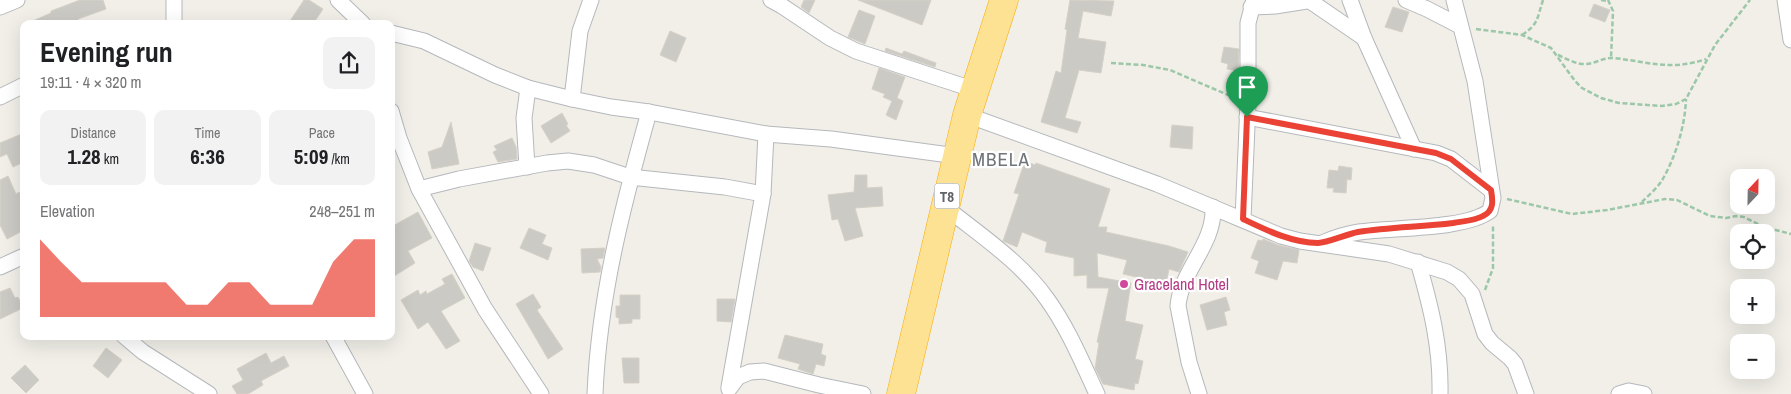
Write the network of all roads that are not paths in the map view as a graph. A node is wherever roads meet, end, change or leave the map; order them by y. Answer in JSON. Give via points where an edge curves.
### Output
{"nodes":[{"id":1,"x":17,"y":0,"type":"edge"},
{"id":2,"x":174,"y":0,"type":"edge"},
{"id":3,"x":338,"y":0,"type":"edge"},
{"id":4,"x":591,"y":0,"type":"edge"},
{"id":5,"x":771,"y":0,"type":"edge"},
{"id":6,"x":1004,"y":0,"type":"edge"},
{"id":7,"x":1312,"y":0,"type":"edge"},
{"id":8,"x":1350,"y":0,"type":"edge"},
{"id":9,"x":1406,"y":0,"type":"edge"},
{"id":10,"x":1454,"y":0,"type":"edge"},
{"id":11,"x":1785,"y":0,"type":"edge"},
{"id":12,"x":1253,"y":4,"type":"edge"},
{"id":13,"x":350,"y":5,"type":"edge"},
{"id":14,"x":0,"y":7,"type":"edge"},
{"id":15,"x":174,"y":20,"type":"edge"},
{"id":16,"x":360,"y":20,"type":"edge"},
{"id":17,"x":1460,"y":26,"type":"junction"},
{"id":18,"x":395,"y":34,"type":"edge"},
{"id":19,"x":1364,"y":38,"type":"junction"},
{"id":20,"x":1791,"y":40,"type":"edge"},
{"id":21,"x":20,"y":87,"type":"edge"},
{"id":22,"x":528,"y":88,"type":"junction"},
{"id":23,"x":0,"y":97,"type":"edge"},
{"id":24,"x":572,"y":99,"type":"junction"},
{"id":25,"x":971,"y":103,"type":"junction"},
{"id":26,"x":1248,"y":110,"type":"junction"},
{"id":27,"x":649,"y":112,"type":"junction"},
{"id":28,"x":395,"y":125,"type":"edge"},
{"id":29,"x":766,"y":134,"type":"junction"},
{"id":30,"x":1414,"y":149,"type":"junction"},
{"id":31,"x":957,"y":156,"type":"junction"},
{"id":32,"x":527,"y":166,"type":"junction"},
{"id":33,"x":630,"y":177,"type":"junction"},
{"id":34,"x":419,"y":189,"type":"junction"},
{"id":35,"x":763,"y":194,"type":"junction"},
{"id":36,"x":1491,"y":200,"type":"junction"},
{"id":37,"x":945,"y":207,"type":"junction"},
{"id":38,"x":1213,"y":207,"type":"junction"},
{"id":39,"x":1243,"y":219,"type":"junction"},
{"id":40,"x":1320,"y":244,"type":"junction"},
{"id":41,"x":20,"y":258,"type":"edge"},
{"id":42,"x":1418,"y":262,"type":"junction"},
{"id":43,"x":0,"y":268,"type":"edge"},
{"id":44,"x":129,"y":340,"type":"edge"},
{"id":45,"x":335,"y":340,"type":"edge"},
{"id":46,"x":728,"y":391,"type":"edge"},
{"id":47,"x":209,"y":394,"type":"edge"},
{"id":48,"x":365,"y":394,"type":"edge"},
{"id":49,"x":541,"y":394,"type":"edge"},
{"id":50,"x":596,"y":394,"type":"edge"},
{"id":51,"x":863,"y":394,"type":"edge"},
{"id":52,"x":901,"y":394,"type":"edge"},
{"id":53,"x":1097,"y":394,"type":"edge"},
{"id":54,"x":1199,"y":394,"type":"edge"},
{"id":55,"x":1440,"y":394,"type":"edge"},
{"id":56,"x":1526,"y":394,"type":"edge"},
{"id":57,"x":1619,"y":394,"type":"edge"},
{"id":58,"x":1644,"y":394,"type":"edge"}],
"edges":[{"from":1,"to":14,"type":"street"},
{"from":2,"to":15,"type":"street"},
{"from":3,"to":13,"type":"street"},
{"from":4,"to":24,"type":"street","via":[[580,31]]},
{"from":5,"to":25,"type":"street","via":[[830,38]]},
{"from":6,"to":25,"type":"highway","number":"T8"},
{"from":7,"to":12,"type":"street","via":[[1275,6]]},
{"from":7,"to":19,"type":"street"},
{"from":8,"to":19,"type":"street"},
{"from":9,"to":17,"type":"street"},
{"from":10,"to":17,"type":"street"},
{"from":11,"to":20,"type":"street"},
{"from":12,"to":26,"type":"street","via":[[1248,23]]},
{"from":13,"to":16,"type":"street"},
{"from":17,"to":36,"type":"street","via":[[1474,81]]},
{"from":18,"to":22,"type":"street","via":[[424,41]]},
{"from":19,"to":30,"type":"street"},
{"from":21,"to":23,"type":"street"},
{"from":22,"to":24,"type":"street"},
{"from":22,"to":32,"type":"street","via":[[524,118]]},
{"from":24,"to":27,"type":"street"},
{"from":25,"to":31,"type":"highway","number":"T8"},
{"from":25,"to":38,"type":"street"},
{"from":26,"to":30,"type":"street"},
{"from":26,"to":39,"type":"street"},
{"from":27,"to":29,"type":"street"},
{"from":27,"to":33,"type":"street"},
{"from":28,"to":34,"type":"street"},
{"from":29,"to":31,"type":"street"},
{"from":29,"to":35,"type":"street"},
{"from":30,"to":36,"type":"street","via":[[1451,159]]},
{"from":31,"to":37,"type":"highway","number":"T8"},
{"from":32,"to":33,"type":"street","via":[[568,161],[594,165]]},
{"from":32,"to":34,"type":"street"},
{"from":33,"to":35,"type":"street"},
{"from":33,"to":50,"type":"street","via":[[606,292],[596,367]]},
{"from":34,"to":49,"type":"street","via":[[485,309]]},
{"from":35,"to":46,"type":"street"},
{"from":36,"to":40,"type":"street","via":[[1483,216],[1471,220],[1359,232]]},
{"from":37,"to":52,"type":"highway","number":"T8"},
{"from":37,"to":53,"type":"street","via":[[1008,258],[1046,297]]},
{"from":38,"to":39,"type":"street"},
{"from":38,"to":54,"type":"street","via":[[1212,224],[1182,286],[1178,306]]},
{"from":39,"to":40,"type":"street","via":[[1281,236]]},
{"from":40,"to":42,"type":"street","via":[[1390,254]]},
{"from":41,"to":43,"type":"street"},
{"from":42,"to":55,"type":"street","via":[[1436,328]]},
{"from":42,"to":56,"type":"street","via":[[1447,272],[1467,287],[1475,300],[1485,334],[1515,364]]},
{"from":44,"to":47,"type":"street"},
{"from":45,"to":48,"type":"street"},
{"from":46,"to":51,"type":"street","via":[[738,377],[750,372],[764,372]]},
{"from":57,"to":58,"type":"street","via":[[1629,391]]}]}
